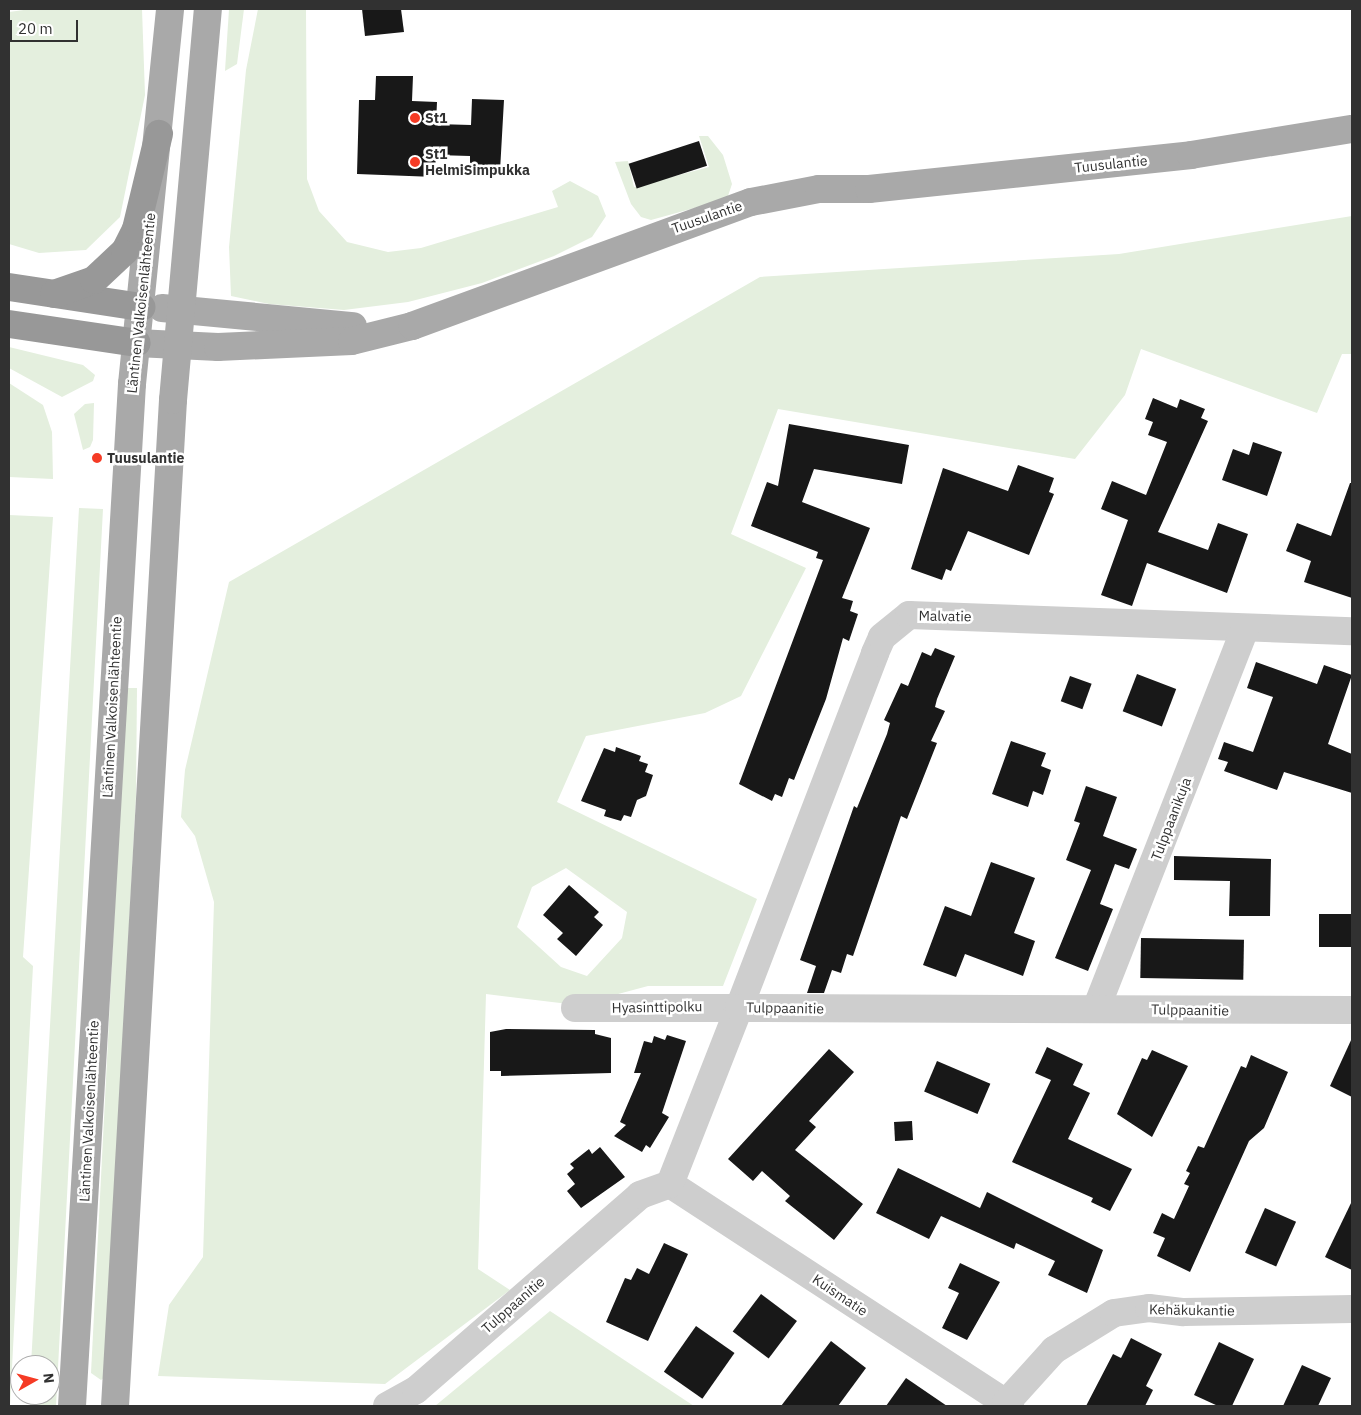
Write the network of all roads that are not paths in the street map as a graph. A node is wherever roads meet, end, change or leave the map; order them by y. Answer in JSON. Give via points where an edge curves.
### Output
{"nodes":[{"id":1,"x":170,"y":9,"type":"edge"},
{"id":2,"x":208,"y":9,"type":"edge"},
{"id":3,"x":1352,"y":129,"type":"edge"},
{"id":4,"x":158,"y":134,"type":"junction"},
{"id":5,"x":9,"y":287,"type":"edge"},
{"id":6,"x":54,"y":294,"type":"junction"},
{"id":7,"x":142,"y":307,"type":"junction"},
{"id":8,"x":181,"y":310,"type":"junction"},
{"id":9,"x":9,"y":324,"type":"edge"},
{"id":10,"x":412,"y":326,"type":"junction"},
{"id":11,"x":137,"y":343,"type":"junction"},
{"id":12,"x":177,"y":347,"type":"junction"},
{"id":13,"x":1245,"y":629,"type":"junction"},
{"id":14,"x":1352,"y":631,"type":"edge"},
{"id":15,"x":575,"y":1008,"type":"dead end"},
{"id":16,"x":739,"y":1008,"type":"junction"},
{"id":17,"x":1096,"y":1009,"type":"junction"},
{"id":18,"x":1352,"y":1010,"type":"edge"},
{"id":19,"x":670,"y":1184,"type":"junction"},
{"id":20,"x":1352,"y":1309,"type":"edge"},
{"id":21,"x":1008,"y":1405,"type":"edge"},
{"id":22,"x":72,"y":1406,"type":"edge"},
{"id":23,"x":115,"y":1406,"type":"edge"},
{"id":24,"x":387,"y":1406,"type":"edge"}],
"edges":[{"from":1,"to":4,"type":"main road","name":"Läntinen Valkoisenlähteentie"},
{"from":2,"to":8,"type":"main road"},
{"from":3,"to":10,"type":"main road","name":"Tuusulantie","via":[[1191,155],[869,189],[701,235],[636,244]]},
{"from":4,"to":6,"type":"highway","via":[[136,229],[125,251],[94,280]]},
{"from":4,"to":7,"type":"main road","name":"Läntinen Valkoisenlähteentie"},
{"from":5,"to":6,"type":"highway"},
{"from":6,"to":7,"type":"highway"},
{"from":7,"to":8,"type":"main road","name":"Tuusulantie"},
{"from":7,"to":11,"type":"main road","name":"Läntinen Valkoisenlähteentie"},
{"from":8,"to":10,"type":"main road","name":"Tuusulantie","via":[[316,326]]},
{"from":8,"to":12,"type":"main road"},
{"from":9,"to":11,"type":"highway"},
{"from":10,"to":12,"type":"main road","name":"Tuusulantie","via":[[352,341],[303,347]]},
{"from":11,"to":12,"type":"main road","name":"Tuusulantie"},
{"from":11,"to":22,"type":"main road","name":"Läntinen Valkoisenlähteentie"},
{"from":12,"to":23,"type":"main road"},
{"from":13,"to":14,"type":"street","name":"Malvatie"},
{"from":13,"to":16,"type":"street","name":"Malvatie","via":[[925,614],[909,616],[893,625],[875,653]]},
{"from":13,"to":17,"type":"street","name":"Tulppaanikuja"},
{"from":15,"to":16,"type":"street","name":"Hyasinttipolku"},
{"from":16,"to":17,"type":"street","name":"Tulppaanitie"},
{"from":16,"to":19,"type":"street","name":"Tulppaanitie"},
{"from":17,"to":18,"type":"street","name":"Tulppaanitie"},
{"from":19,"to":21,"type":"street","name":"Kuismatie"},
{"from":19,"to":24,"type":"street","name":"Tulppaanitie","via":[[640,1195],[416,1390]]},
{"from":20,"to":21,"type":"street","name":"Kehäkukantie","via":[[1184,1312],[1150,1308],[1114,1313],[1054,1350]]}]}
